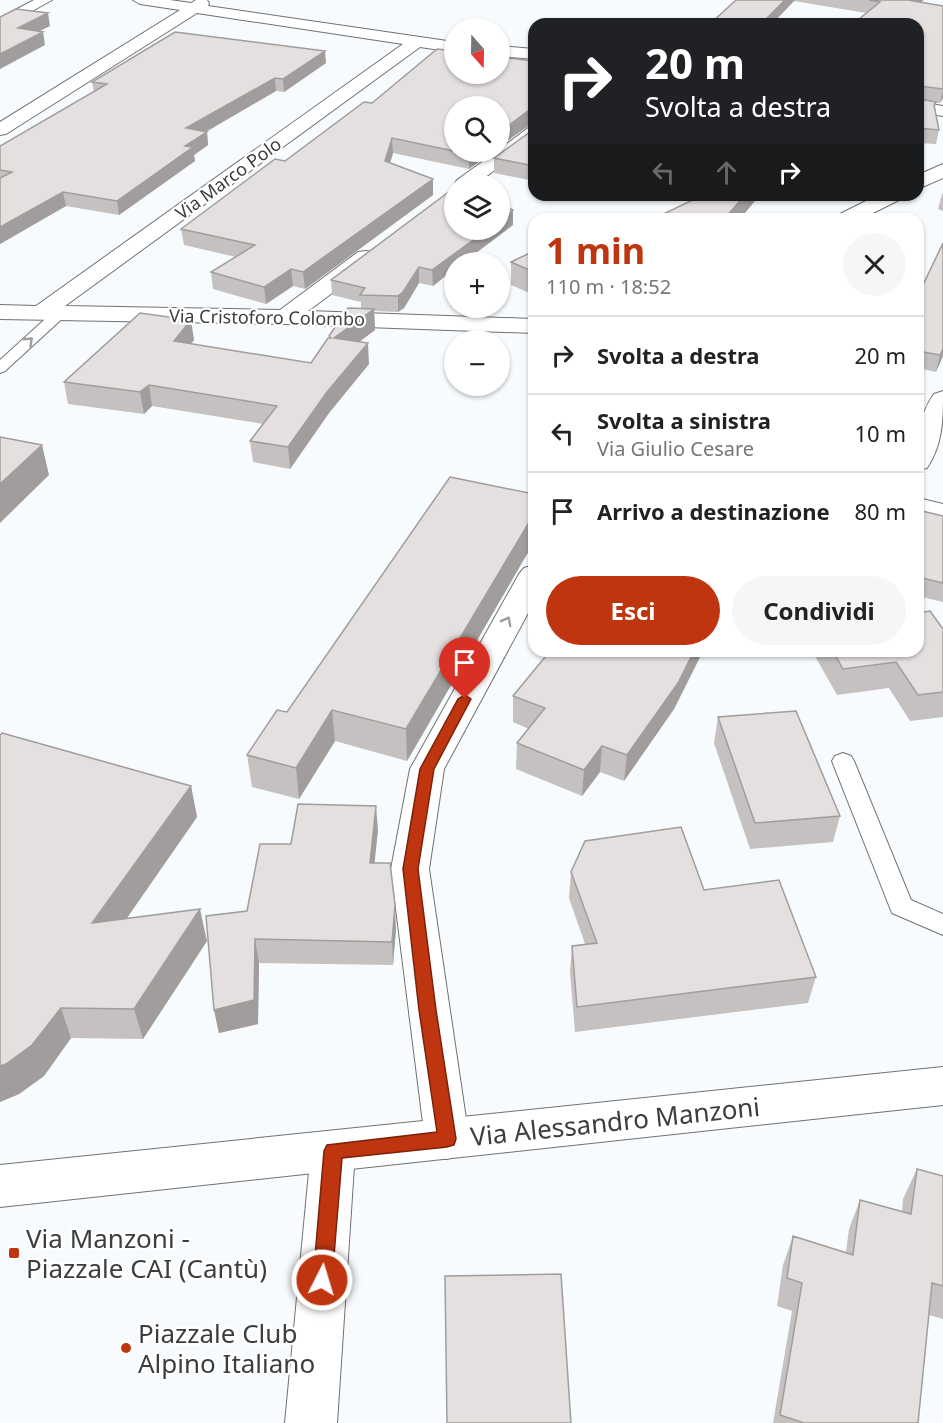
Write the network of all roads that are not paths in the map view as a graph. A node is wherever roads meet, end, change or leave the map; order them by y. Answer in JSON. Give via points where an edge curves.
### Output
{"nodes":[{"id":1,"x":45,"y":0,"type":"edge"},
{"id":2,"x":140,"y":0,"type":"edge"},
{"id":3,"x":209,"y":0,"type":"edge"},
{"id":4,"x":193,"y":7,"type":"junction"},
{"id":5,"x":0,"y":24,"type":"edge"},
{"id":6,"x":416,"y":42,"type":"junction"},
{"id":7,"x":444,"y":46,"type":"edge"},
{"id":8,"x":510,"y":52,"type":"edge"},
{"id":9,"x":528,"y":53,"type":"edge"},
{"id":10,"x":924,"y":108,"type":"edge"},
{"id":11,"x":943,"y":111,"type":"edge"},
{"id":12,"x":0,"y":130,"type":"edge"},
{"id":13,"x":528,"y":136,"type":"edge"},
{"id":14,"x":943,"y":170,"type":"edge"},
{"id":15,"x":477,"y":174,"type":"edge"},
{"id":16,"x":924,"y":180,"type":"edge"},
{"id":17,"x":882,"y":201,"type":"edge"},
{"id":18,"x":857,"y":213,"type":"edge"},
{"id":19,"x":379,"y":247,"type":"edge"},
{"id":20,"x":0,"y":312,"type":"edge"},
{"id":21,"x":50,"y":313,"type":"junction"},
{"id":22,"x":285,"y":317,"type":"junction"},
{"id":23,"x":528,"y":326,"type":"edge"},
{"id":24,"x":0,"y":368,"type":"edge"},
{"id":25,"x":924,"y":394,"type":"edge"},
{"id":26,"x":943,"y":399,"type":"edge"},
{"id":27,"x":924,"y":447,"type":"edge"},
{"id":28,"x":924,"y":508,"type":"edge"},
{"id":29,"x":943,"y":513,"type":"edge"},
{"id":30,"x":528,"y":585,"type":"edge"},
{"id":31,"x":843,"y":761,"type":"dead end"},
{"id":32,"x":943,"y":925,"type":"edge"},
{"id":33,"x":943,"y":1086,"type":"edge"},
{"id":34,"x":447,"y":1139,"type":"junction"},
{"id":35,"x":333,"y":1151,"type":"junction"},
{"id":36,"x":0,"y":1186,"type":"edge"},
{"id":37,"x":311,"y":1423,"type":"edge"}],
"edges":[{"from":1,"to":5,"type":"street"},
{"from":2,"to":4,"type":"street"},
{"from":3,"to":4,"type":"street"},
{"from":4,"to":6,"type":"street"},
{"from":4,"to":12,"type":"street"},
{"from":6,"to":7,"type":"street"},
{"from":6,"to":21,"type":"street","name":"Via Marco Polo"},
{"from":8,"to":9,"type":"street"},
{"from":10,"to":11,"type":"street"},
{"from":13,"to":15,"type":"street"},
{"from":14,"to":16,"type":"street"},
{"from":17,"to":18,"type":"street"},
{"from":19,"to":22,"type":"street"},
{"from":20,"to":21,"type":"street","name":"Via Cristoforo Colombo"},
{"from":21,"to":22,"type":"street","name":"Via Cristoforo Colombo"},
{"from":24,"to":21,"type":"lane","one_way":true},
{"from":22,"to":23,"type":"street","name":"Via Cristoforo Colombo"},
{"from":25,"to":26,"type":"street"},
{"from":26,"to":27,"type":"street"},
{"from":28,"to":29,"type":"street"},
{"from":34,"to":30,"type":"street","one_way":true,"via":[[410,869],[427,769]]},
{"from":31,"to":32,"type":"lane","via":[[901,906]]},
{"from":33,"to":34,"type":"street","name":"Via Alessandro Manzoni"},
{"from":34,"to":35,"type":"street","name":"Via Alessandro Manzoni"},
{"from":35,"to":36,"type":"street","name":"Via Alessandro Manzoni"},
{"from":35,"to":37,"type":"street"}]}
